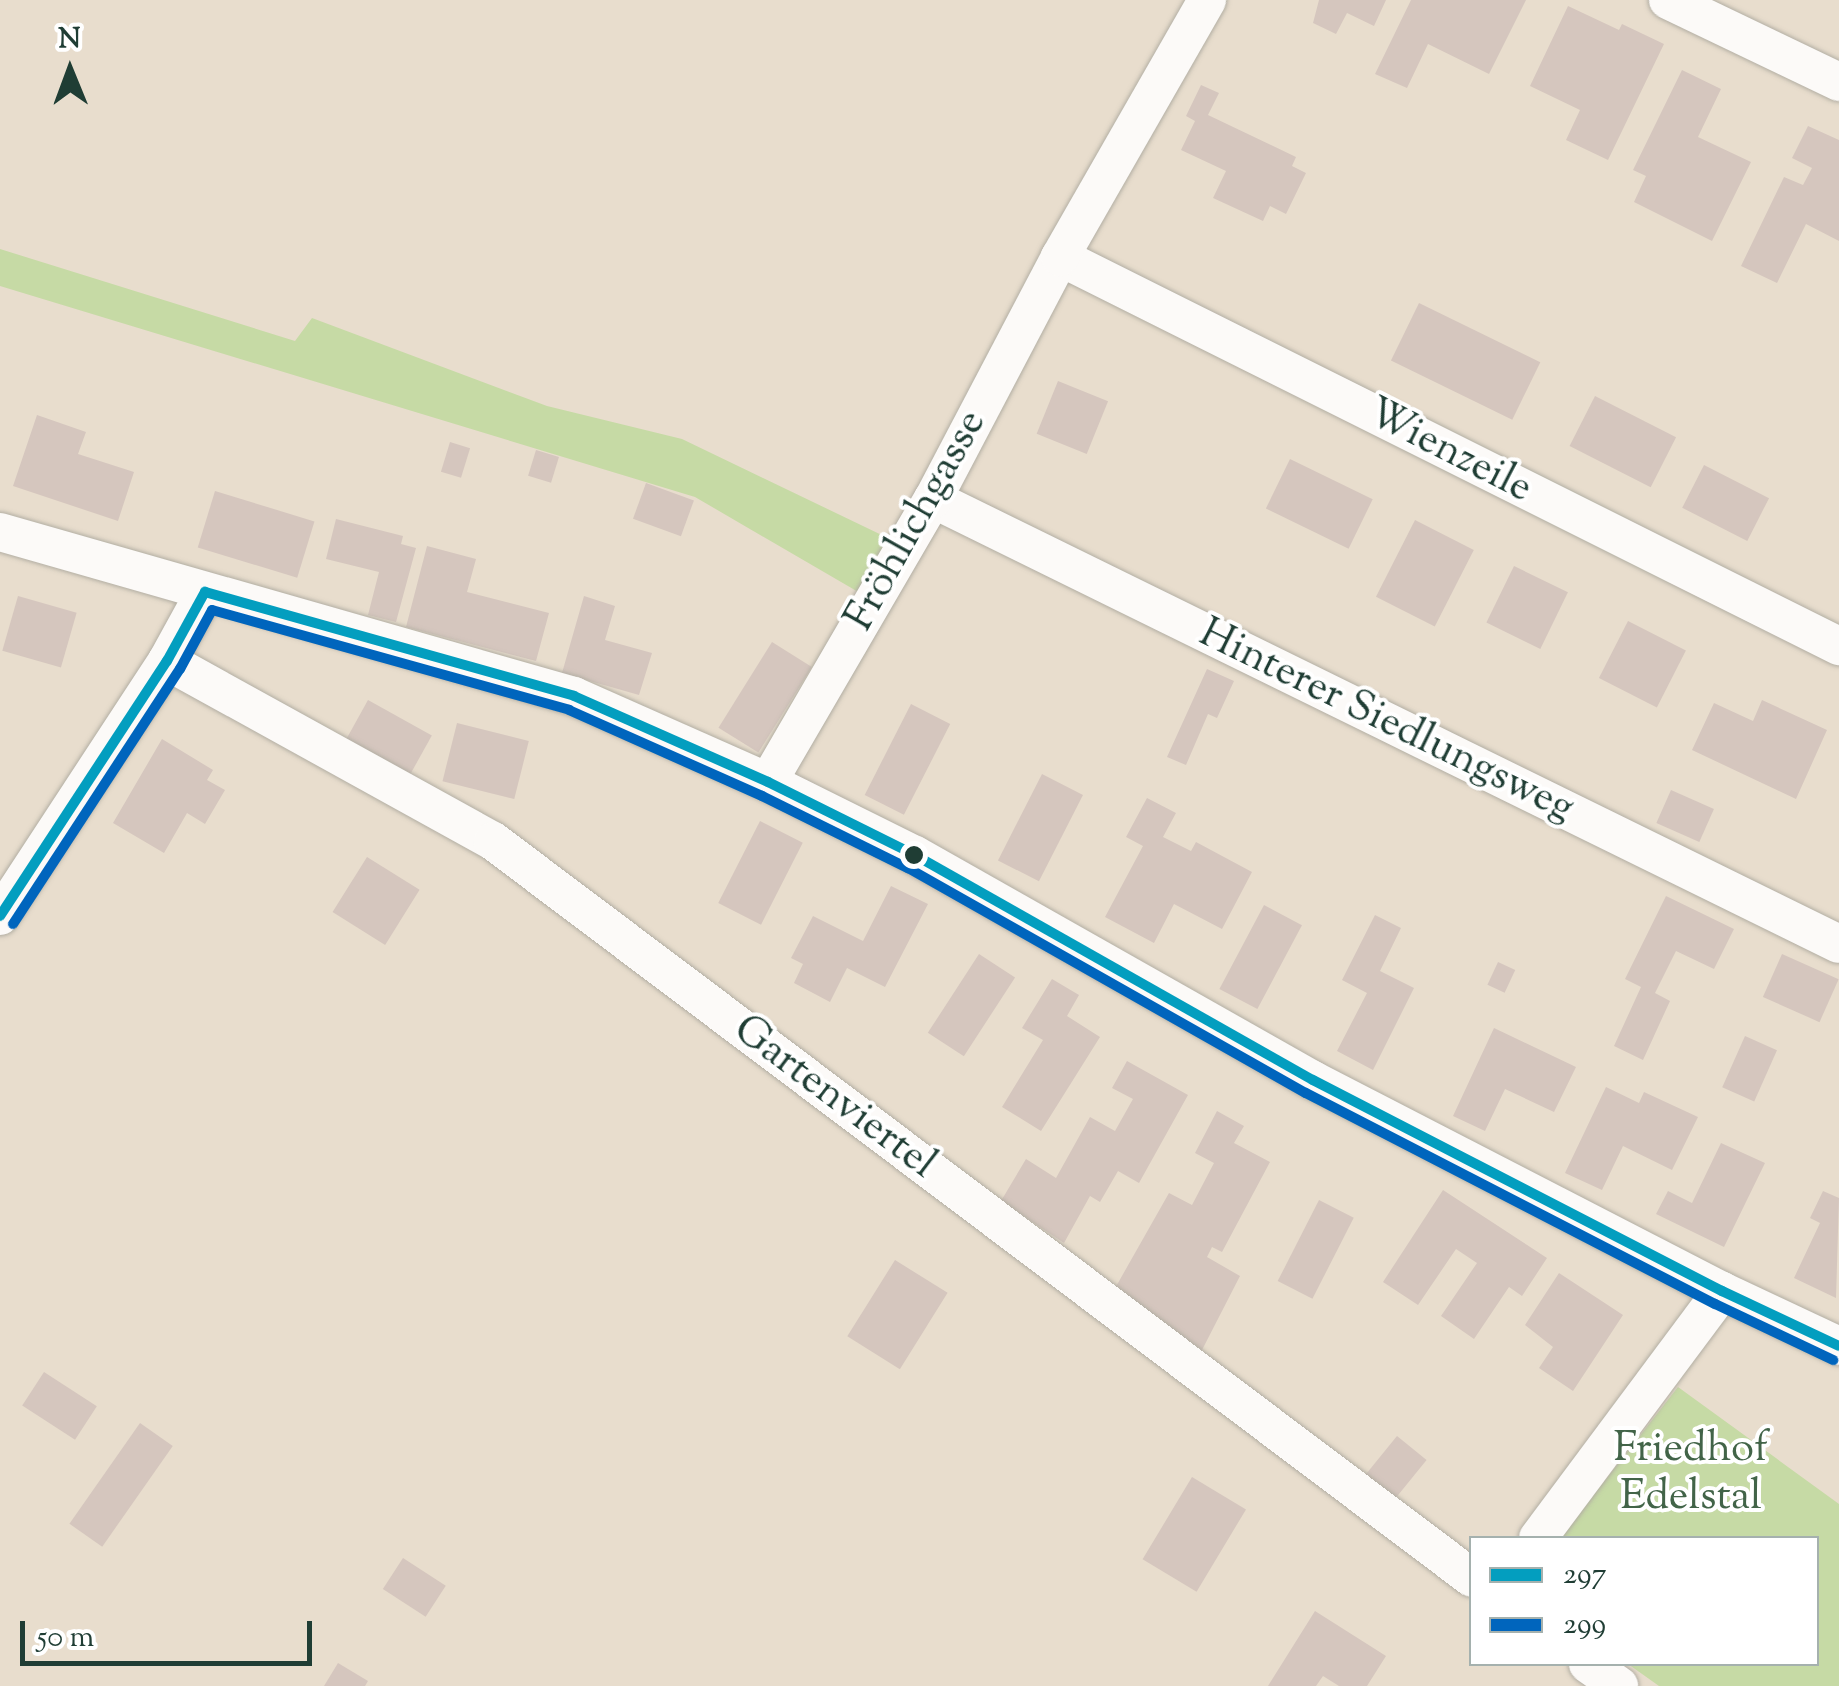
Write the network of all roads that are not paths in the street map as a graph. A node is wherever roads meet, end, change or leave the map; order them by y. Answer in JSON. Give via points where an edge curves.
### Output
{"nodes":[{"id":1,"x":1207,"y":0,"type":"edge"},
{"id":2,"x":1668,"y":0,"type":"edge"},
{"id":3,"x":1839,"y":82,"type":"edge"},
{"id":4,"x":1060,"y":258,"type":"junction"},
{"id":5,"x":933,"y":499,"type":"junction"},
{"id":6,"x":0,"y":532,"type":"edge"},
{"id":7,"x":205,"y":592,"type":"junction"},
{"id":8,"x":1839,"y":646,"type":"edge"},
{"id":9,"x":168,"y":661,"type":"junction"},
{"id":10,"x":768,"y":782,"type":"junction"},
{"id":11,"x":0,"y":916,"type":"edge"},
{"id":12,"x":1839,"y":944,"type":"edge"},
{"id":13,"x":1722,"y":1292,"type":"junction"},
{"id":14,"x":1839,"y":1346,"type":"edge"},
{"id":15,"x":1539,"y":1536,"type":"edge"},
{"id":16,"x":1469,"y":1576,"type":"edge"},
{"id":17,"x":1591,"y":1666,"type":"edge"},
{"id":18,"x":1619,"y":1686,"type":"edge"}],
"edges":[{"from":1,"to":4,"type":"street","name":"Fröhlichgasse"},
{"from":2,"to":3,"type":"street"},
{"from":4,"to":5,"type":"street","name":"Fröhlichgasse"},
{"from":4,"to":8,"type":"street","name":"Wienzeile"},
{"from":5,"to":10,"type":"street","name":"Fröhlichgasse"},
{"from":5,"to":12,"type":"street","name":"Hinterer Siedlungsweg"},
{"from":6,"to":7,"type":"street"},
{"from":7,"to":9,"type":"street"},
{"from":7,"to":10,"type":"street","via":[[574,696]]},
{"from":9,"to":11,"type":"street"},
{"from":9,"to":16,"type":"street","name":"Gartenviertel","via":[[493,842]]},
{"from":10,"to":13,"type":"street","via":[[1314,1080]]},
{"from":13,"to":14,"type":"street"},
{"from":13,"to":15,"type":"street"},
{"from":17,"to":18,"type":"street"}]}
